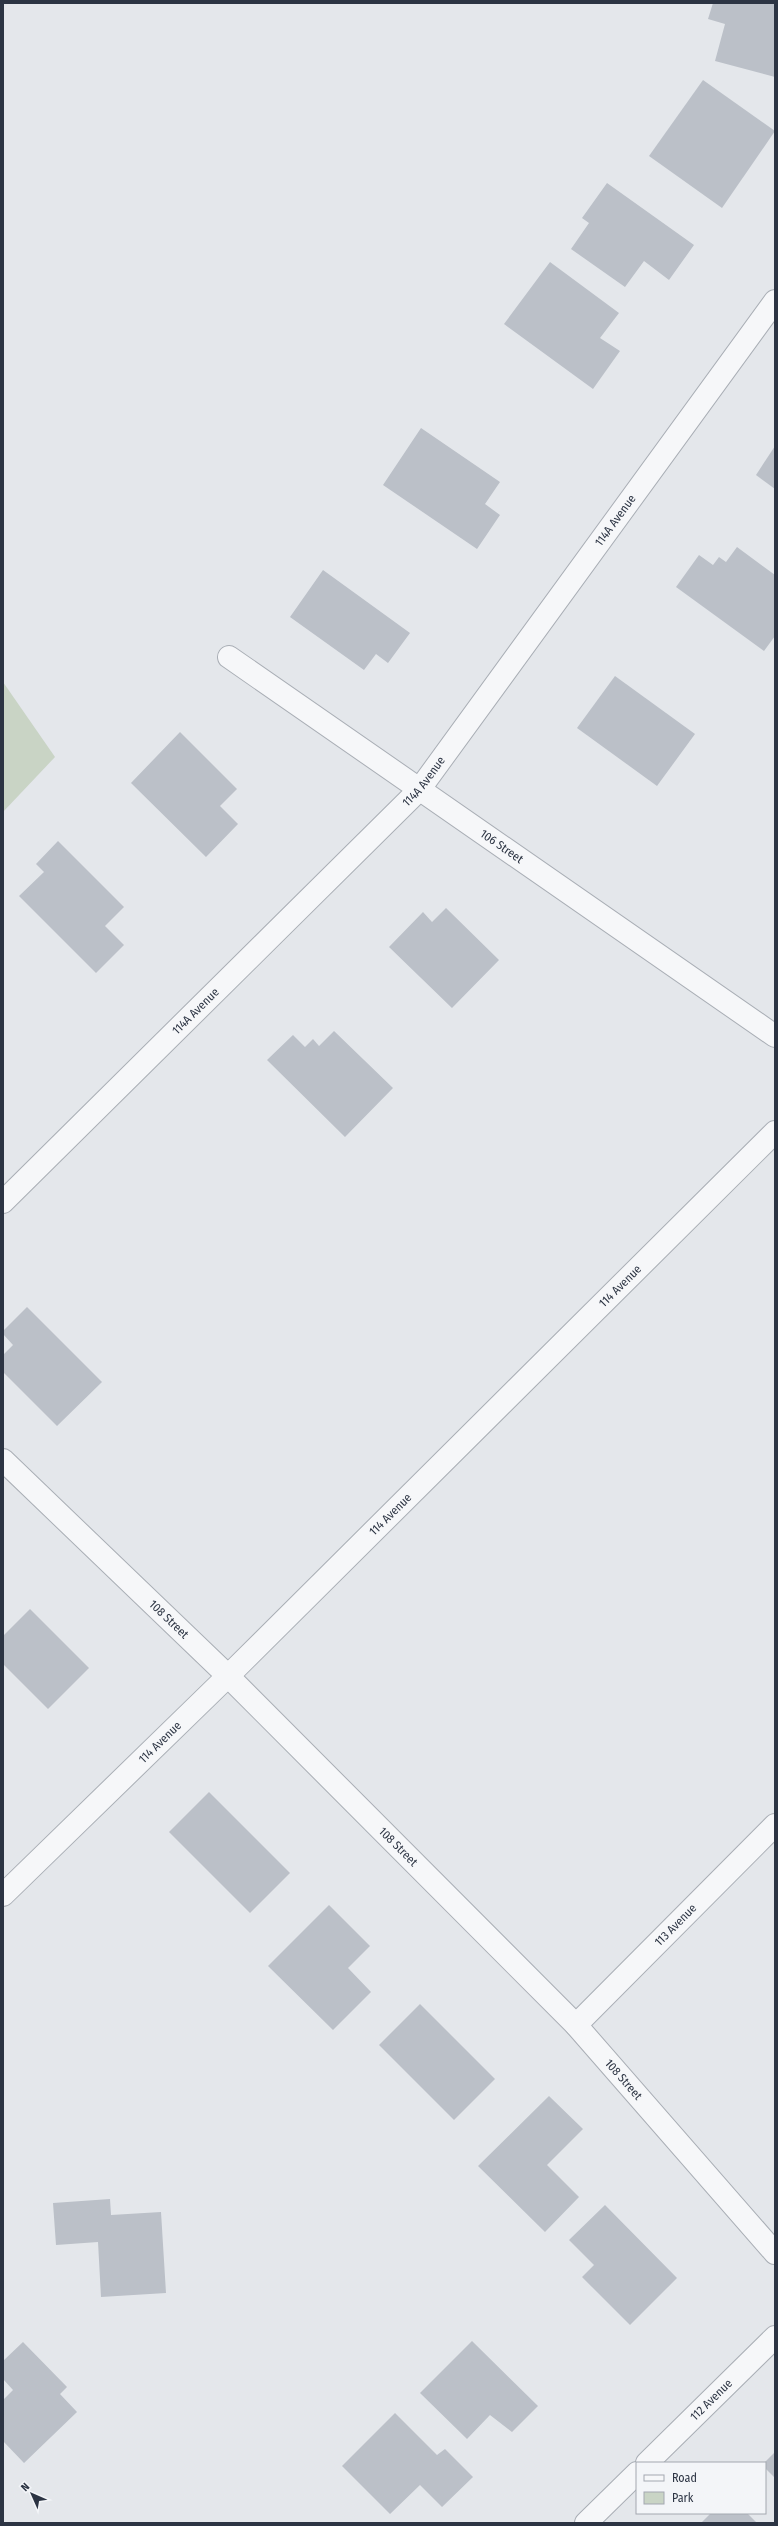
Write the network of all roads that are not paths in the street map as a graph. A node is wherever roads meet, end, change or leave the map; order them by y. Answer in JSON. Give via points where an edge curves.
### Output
{"nodes":[{"id":1,"x":775,"y":301,"type":"edge"},
{"id":2,"x":229,"y":657,"type":"dead end"},
{"id":3,"x":419,"y":790,"type":"junction"},
{"id":4,"x":775,"y":1036,"type":"edge"},
{"id":5,"x":775,"y":1132,"type":"edge"},
{"id":6,"x":3,"y":1202,"type":"edge"},
{"id":7,"x":3,"y":1460,"type":"edge"},
{"id":8,"x":228,"y":1676,"type":"junction"},
{"id":9,"x":775,"y":1825,"type":"edge"},
{"id":10,"x":3,"y":1895,"type":"edge"},
{"id":11,"x":576,"y":2025,"type":"junction"},
{"id":12,"x":775,"y":2253,"type":"edge"},
{"id":13,"x":775,"y":2337,"type":"edge"},
{"id":14,"x":648,"y":2462,"type":"edge"},
{"id":15,"x":636,"y":2474,"type":"edge"},
{"id":16,"x":586,"y":2523,"type":"edge"}],
"edges":[{"from":1,"to":3,"type":"street","name":"114A Avenue"},
{"from":2,"to":3,"type":"street","name":"106 Street"},
{"from":3,"to":4,"type":"street","name":"106 Street"},
{"from":3,"to":6,"type":"street","name":"114A Avenue"},
{"from":5,"to":8,"type":"street","name":"114 Avenue"},
{"from":7,"to":8,"type":"street","name":"108 Street"},
{"from":8,"to":10,"type":"street","name":"114 Avenue"},
{"from":8,"to":11,"type":"street","name":"108 Street"},
{"from":9,"to":11,"type":"street","name":"113 Avenue"},
{"from":11,"to":12,"type":"street","name":"108 Street"},
{"from":13,"to":14,"type":"street","name":"112 Avenue"},
{"from":15,"to":16,"type":"street"}]}
